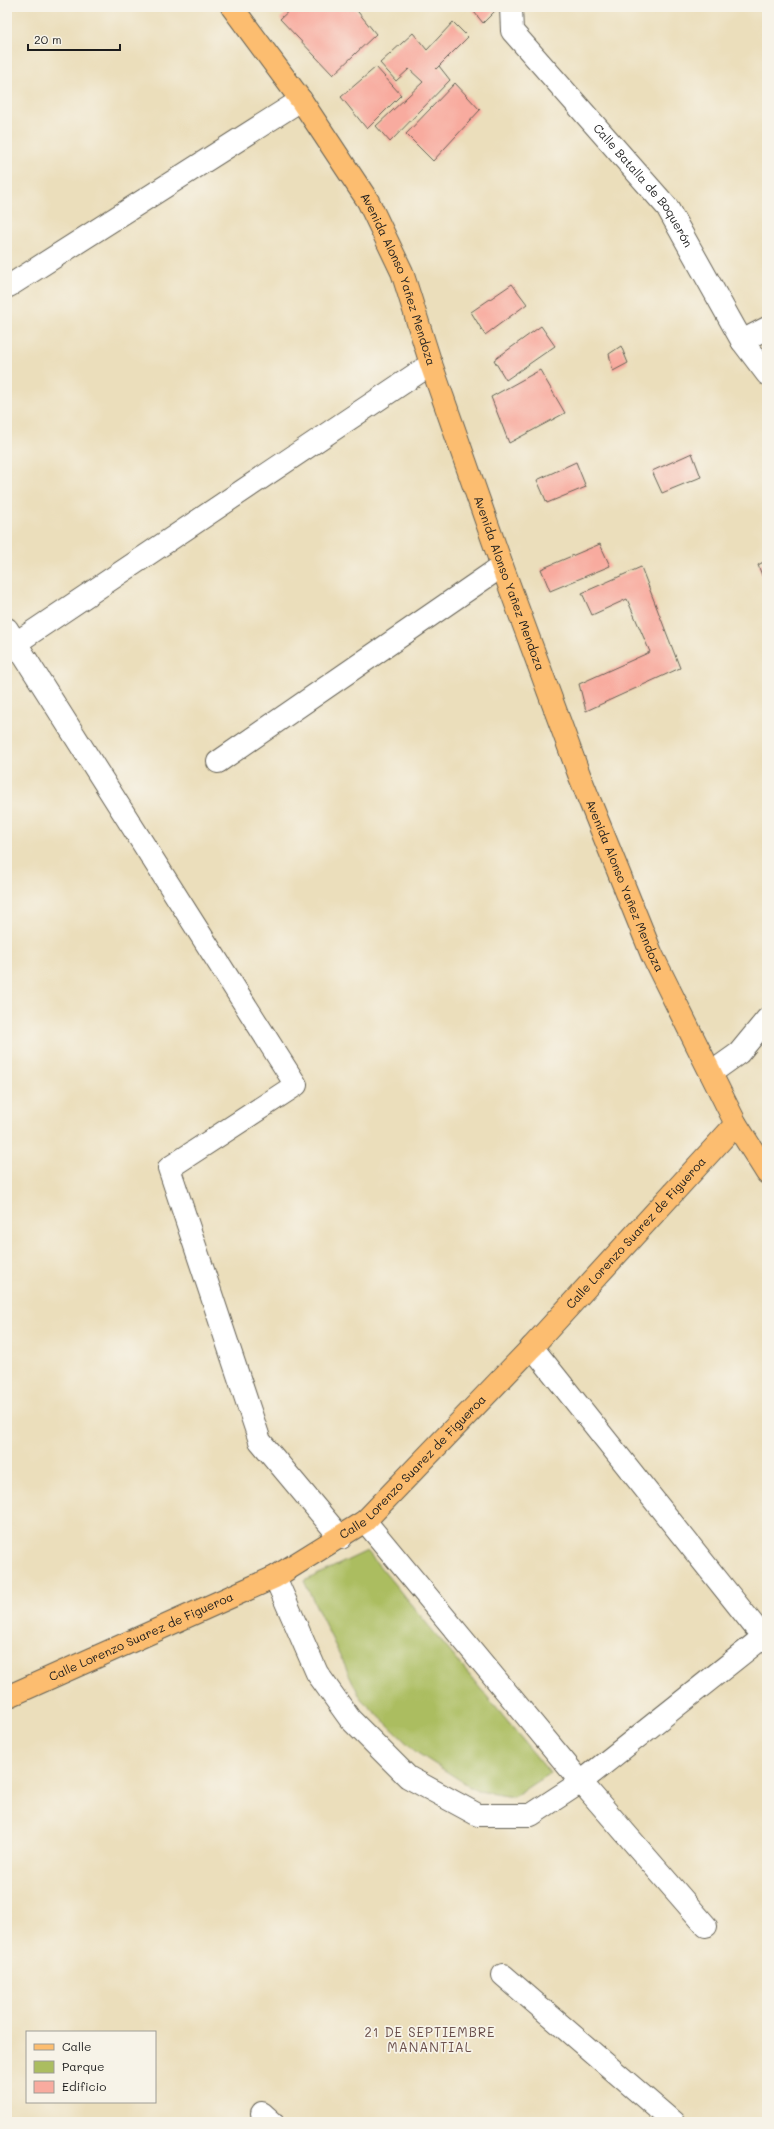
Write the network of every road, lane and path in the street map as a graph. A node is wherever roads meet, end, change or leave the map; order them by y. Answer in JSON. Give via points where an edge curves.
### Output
{"nodes":[{"id":1,"x":232,"y":7,"type":"edge"},
{"id":2,"x":511,"y":7,"type":"edge"},
{"id":3,"x":301,"y":100,"type":"junction"},
{"id":4,"x":9,"y":286,"type":"dead end"},
{"id":5,"x":767,"y":328,"type":"edge"},
{"id":6,"x":742,"y":341,"type":"junction"},
{"id":7,"x":431,"y":364,"type":"junction"},
{"id":8,"x":767,"y":374,"type":"edge"},
{"id":9,"x":502,"y":566,"type":"junction"},
{"id":10,"x":12,"y":636,"type":"edge"},
{"id":11,"x":218,"y":762,"type":"dead end"},
{"id":12,"x":767,"y":1019,"type":"edge"},
{"id":13,"x":711,"y":1073,"type":"junction"},
{"id":14,"x":736,"y":1124,"type":"junction"},
{"id":15,"x":767,"y":1174,"type":"edge"},
{"id":16,"x":532,"y":1347,"type":"junction"},
{"id":17,"x":366,"y":1521,"type":"junction"},
{"id":18,"x":341,"y":1538,"type":"junction"},
{"id":19,"x":275,"y":1577,"type":"junction"},
{"id":20,"x":766,"y":1638,"type":"edge"},
{"id":21,"x":7,"y":1697,"type":"edge"},
{"id":22,"x":581,"y":1782,"type":"junction"},
{"id":23,"x":706,"y":1926,"type":"dead end"},
{"id":24,"x":503,"y":1975,"type":"dead end"},
{"id":25,"x":673,"y":2122,"type":"edge"}],
"edges":[{"from":1,"to":3,"type":"main road","name":"Avenida Alonso Yañez Mendoza"},
{"from":2,"to":6,"type":"street","name":"Calle Batalla de Boquerón","via":[[512,31],[666,207]]},
{"from":3,"to":4,"type":"street"},
{"from":3,"to":7,"type":"main road","name":"Avenida Alonso Yañez Mendoza","via":[[371,208],[402,272]]},
{"from":5,"to":6,"type":"street"},
{"from":6,"to":8,"type":"street","name":"Calle Batalla de Boquerón"},
{"from":7,"to":9,"type":"main road","name":"Avenida Alonso Yañez Mendoza"},
{"from":7,"to":10,"type":"street"},
{"from":9,"to":11,"type":"street"},
{"from":9,"to":13,"type":"main road","name":"Avenida Alonso Yañez Mendoza","via":[[580,777],[652,955]]},
{"from":10,"to":18,"type":"street","via":[[296,1085],[169,1168],[260,1440]]},
{"from":12,"to":13,"type":"street","via":[[739,1053]]},
{"from":13,"to":14,"type":"main road","name":"Avenida Alonso Yañez Mendoza"},
{"from":14,"to":15,"type":"main road","name":"Avenida Alonso Yañez Mendoza"},
{"from":14,"to":16,"type":"main road","name":"Calle Lorenzo Suarez de Figueroa"},
{"from":16,"to":17,"type":"main road","name":"Calle Lorenzo Suarez de Figueroa"},
{"from":16,"to":20,"type":"street"},
{"from":17,"to":18,"type":"main road","name":"Calle Lorenzo Suarez de Figueroa"},
{"from":17,"to":22,"type":"street"},
{"from":18,"to":19,"type":"main road","name":"Calle Lorenzo Suarez de Figueroa"},
{"from":19,"to":21,"type":"main road","name":"Calle Lorenzo Suarez de Figueroa"},
{"from":19,"to":22,"type":"street","via":[[317,1673],[350,1719],[408,1777],[478,1815],[531,1815]]},
{"from":20,"to":22,"type":"street"},
{"from":22,"to":23,"type":"street"},
{"from":24,"to":25,"type":"street"}]}
